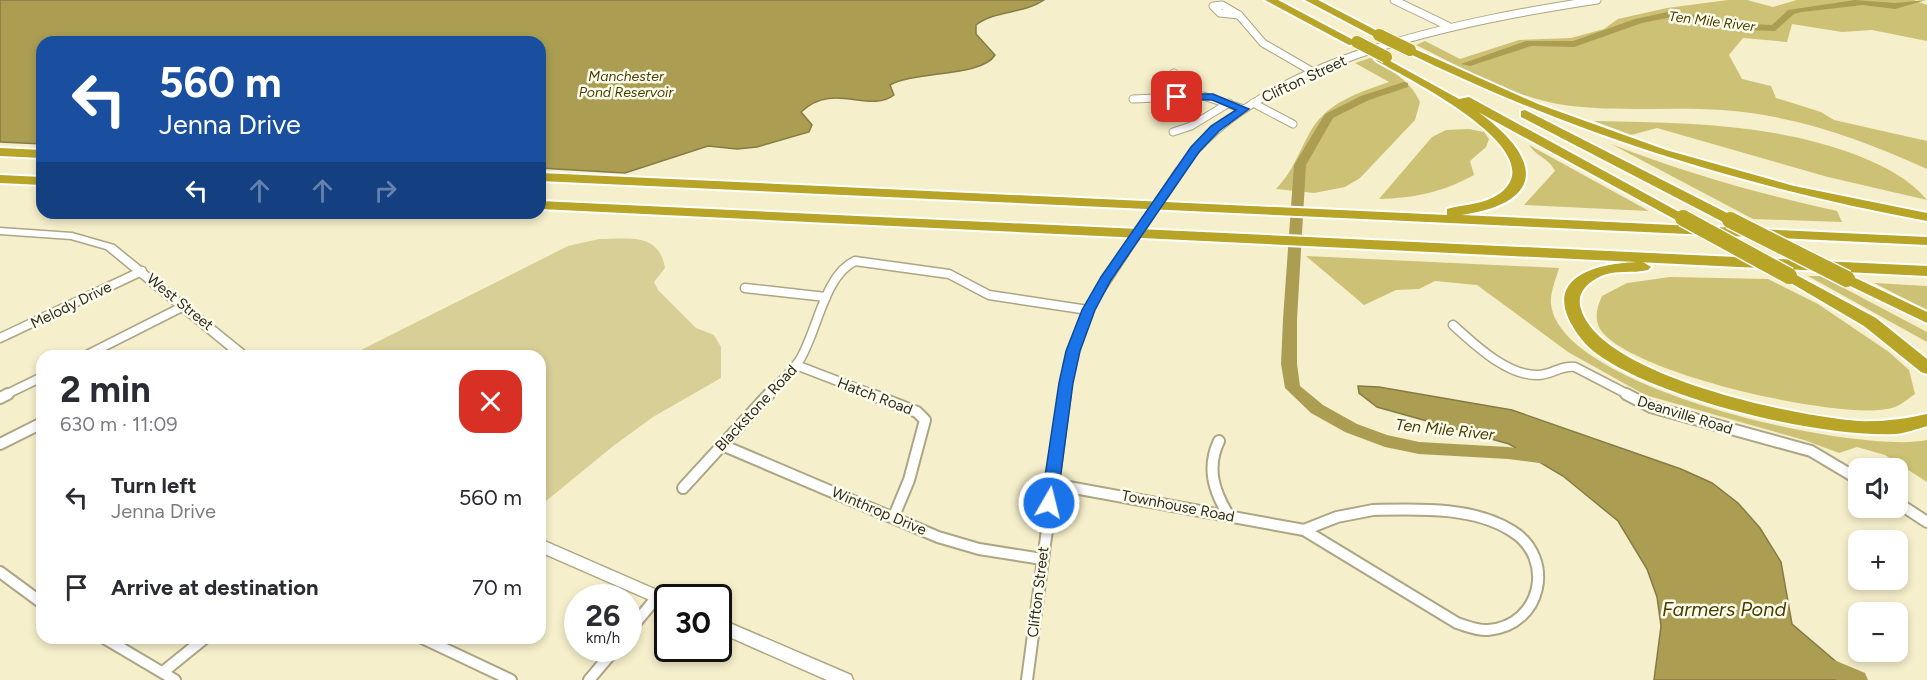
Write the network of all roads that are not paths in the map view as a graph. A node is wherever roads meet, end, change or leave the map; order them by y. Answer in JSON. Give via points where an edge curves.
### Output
{"nodes":[{"id":1,"x":1270,"y":0,"type":"edge"},
{"id":2,"x":1276,"y":0,"type":"edge"},
{"id":3,"x":1310,"y":0,"type":"edge"},
{"id":4,"x":1394,"y":0,"type":"edge"},
{"id":5,"x":1597,"y":0,"type":"edge"},
{"id":6,"x":1239,"y":15,"type":"dead end"},
{"id":7,"x":1448,"y":26,"type":"junction"},
{"id":8,"x":1355,"y":43,"type":"junction"},
{"id":9,"x":1408,"y":50,"type":"junction"},
{"id":10,"x":1384,"y":58,"type":"junction"},
{"id":11,"x":1313,"y":72,"type":"junction"},
{"id":12,"x":1174,"y":73,"type":"dead end"},
{"id":13,"x":1177,"y":97,"type":"junction"},
{"id":14,"x":1133,"y":99,"type":"dead end"},
{"id":15,"x":1228,"y":103,"type":"junction"},
{"id":16,"x":1253,"y":103,"type":"junction"},
{"id":17,"x":1244,"y":109,"type":"junction"},
{"id":18,"x":1293,"y":124,"type":"dead end"},
{"id":19,"x":1173,"y":132,"type":"dead end"},
{"id":20,"x":0,"y":152,"type":"edge"},
{"id":21,"x":36,"y":154,"type":"edge"},
{"id":22,"x":546,"y":177,"type":"edge"},
{"id":23,"x":0,"y":179,"type":"edge"},
{"id":24,"x":36,"y":181,"type":"edge"},
{"id":25,"x":546,"y":204,"type":"edge"},
{"id":26,"x":1371,"y":216,"type":"junction"},
{"id":27,"x":1927,"y":217,"type":"edge"},
{"id":28,"x":0,"y":231,"type":"edge"},
{"id":29,"x":1927,"y":241,"type":"edge"},
{"id":30,"x":1761,"y":263,"type":"junction"},
{"id":31,"x":1927,"y":271,"type":"edge"},
{"id":32,"x":142,"y":272,"type":"junction"},
{"id":33,"x":745,"y":288,"type":"dead end"},
{"id":34,"x":826,"y":297,"type":"junction"},
{"id":35,"x":184,"y":306,"type":"junction"},
{"id":36,"x":1088,"y":310,"type":"junction"},
{"id":37,"x":1927,"y":318,"type":"edge"},
{"id":38,"x":1453,"y":325,"type":"dead end"},
{"id":39,"x":0,"y":338,"type":"edge"},
{"id":40,"x":97,"y":350,"type":"edge"},
{"id":41,"x":238,"y":350,"type":"edge"},
{"id":42,"x":796,"y":365,"type":"junction"},
{"id":43,"x":1927,"y":369,"type":"edge"},
{"id":44,"x":36,"y":380,"type":"edge"},
{"id":45,"x":0,"y":398,"type":"edge"},
{"id":46,"x":1927,"y":420,"type":"edge"},
{"id":47,"x":36,"y":426,"type":"edge"},
{"id":48,"x":1219,"y":441,"type":"dead end"},
{"id":49,"x":0,"y":444,"type":"edge"},
{"id":50,"x":722,"y":445,"type":"junction"},
{"id":51,"x":1848,"y":473,"type":"edge"},
{"id":52,"x":1052,"y":484,"type":"junction"},
{"id":53,"x":683,"y":488,"type":"dead end"},
{"id":54,"x":1908,"y":510,"type":"edge"},
{"id":55,"x":894,"y":516,"type":"junction"},
{"id":56,"x":1229,"y":516,"type":"junction"},
{"id":57,"x":1927,"y":522,"type":"edge"},
{"id":58,"x":1303,"y":530,"type":"junction"},
{"id":59,"x":546,"y":548,"type":"edge"},
{"id":60,"x":1042,"y":558,"type":"junction"},
{"id":61,"x":0,"y":572,"type":"edge"},
{"id":62,"x":654,"y":596,"type":"edge"},
{"id":63,"x":36,"y":599,"type":"edge"},
{"id":64,"x":654,"y":608,"type":"edge"},
{"id":65,"x":642,"y":619,"type":"edge"},
{"id":66,"x":732,"y":631,"type":"edge"},
{"id":67,"x":114,"y":644,"type":"edge"},
{"id":68,"x":198,"y":644,"type":"edge"},
{"id":69,"x":435,"y":644,"type":"edge"},
{"id":70,"x":604,"y":662,"type":"edge"},
{"id":71,"x":163,"y":672,"type":"junction"},
{"id":72,"x":176,"y":680,"type":"edge"},
{"id":73,"x":511,"y":680,"type":"edge"},
{"id":74,"x":589,"y":680,"type":"edge"},
{"id":75,"x":845,"y":680,"type":"edge"},
{"id":76,"x":1027,"y":680,"type":"edge"}],
"edges":[{"from":1,"to":8,"type":"highway"},
{"from":2,"to":8,"type":"highway"},
{"from":3,"to":9,"type":"highway","bridge":true},
{"from":4,"to":7,"type":"street"},
{"from":5,"to":7,"type":"street","name":"Clifton Street"},
{"from":6,"to":11,"type":"street","via":[[1262,42]]},
{"from":7,"to":11,"type":"street","name":"Clifton Street"},
{"from":8,"to":10,"type":"highway","bridge":true},
{"from":9,"to":27,"type":"highway","via":[[1519,101],[1643,147],[1790,188]]},
{"from":9,"to":37,"type":"highway","bridge":true,"via":[[1730,220]]},
{"from":10,"to":26,"type":"highway","via":[[1495,132],[1512,148],[1520,170],[1508,194],[1485,206]]},
{"from":10,"to":43,"type":"highway","bridge":true,"via":[[1870,322]]},
{"from":11,"to":16,"type":"street","name":"Clifton Street"},
{"from":12,"to":13,"type":"street"},
{"from":13,"to":14,"type":"street"},
{"from":13,"to":15,"type":"street","via":[[1203,96]]},
{"from":15,"to":17,"type":"street"},
{"from":15,"to":19,"type":"street","via":[[1191,126]]},
{"from":16,"to":17,"type":"street","name":"Clifton Street"},
{"from":16,"to":18,"type":"street"},
{"from":17,"to":36,"type":"street","name":"Clifton Street","bridge":true,"via":[[1200,143]]},
{"from":20,"to":21,"type":"highway"},
{"from":22,"to":26,"type":"highway"},
{"from":23,"to":24,"type":"highway"},
{"from":25,"to":30,"type":"highway"},
{"from":26,"to":29,"type":"highway"},
{"from":28,"to":32,"type":"main road","name":"West Street","via":[[90,240],[110,247]]},
{"from":30,"to":31,"type":"highway"},
{"from":30,"to":46,"type":"highway","via":[[1606,270],[1588,277],[1576,288],[1574,315],[1587,335],[1617,359],[1722,400],[1785,416],[1840,424],[1895,428]]},
{"from":32,"to":35,"type":"main road","name":"West Street"},
{"from":32,"to":39,"type":"street","name":"Melody Drive"},
{"from":33,"to":34,"type":"street"},
{"from":34,"to":36,"type":"street","name":"Blackstone Road","via":[[844,266],[855,261],[923,268],[949,274],[989,296]]},
{"from":34,"to":42,"type":"street","name":"Blackstone Road"},
{"from":35,"to":40,"type":"street"},
{"from":35,"to":41,"type":"main road","name":"West Street"},
{"from":36,"to":52,"type":"street","name":"Clifton Street","via":[[1066,383]]},
{"from":38,"to":51,"type":"street","name":"Deanville Road","via":[[1474,344],[1526,373],[1540,375],[1563,367],[1575,368],[1644,404],[1811,451]]},
{"from":42,"to":50,"type":"street","name":"Blackstone Road"},
{"from":42,"to":55,"type":"street","name":"Hatch Road","via":[[917,412],[925,420],[909,480]]},
{"from":44,"to":45,"type":"street"},
{"from":47,"to":49,"type":"street"},
{"from":48,"to":56,"type":"street","via":[[1212,481]]},
{"from":50,"to":53,"type":"street","name":"Blackstone Road"},
{"from":50,"to":55,"type":"street","name":"Winthrop Drive"},
{"from":52,"to":56,"type":"street","name":"Townhouse Road"},
{"from":52,"to":60,"type":"street","name":"Clifton Street"},
{"from":54,"to":57,"type":"street"},
{"from":55,"to":60,"type":"street","name":"Winthrop Drive","via":[[938,537],[979,549]]},
{"from":56,"to":58,"type":"street","name":"Townhouse Road"},
{"from":58,"to":58,"type":"street","via":[[1371,510],[1454,514],[1487,520],[1523,538],[1536,556],[1541,581],[1532,607],[1509,625],[1485,631],[1457,622]]},
{"from":59,"to":62,"type":"main road"},
{"from":60,"to":76,"type":"street","name":"Clifton Street"},
{"from":61,"to":63,"type":"street"},
{"from":64,"to":65,"type":"street"},
{"from":66,"to":75,"type":"main road"},
{"from":67,"to":71,"type":"street"},
{"from":68,"to":71,"type":"street"},
{"from":69,"to":73,"type":"street"},
{"from":70,"to":74,"type":"street"},
{"from":71,"to":72,"type":"street"}]}
